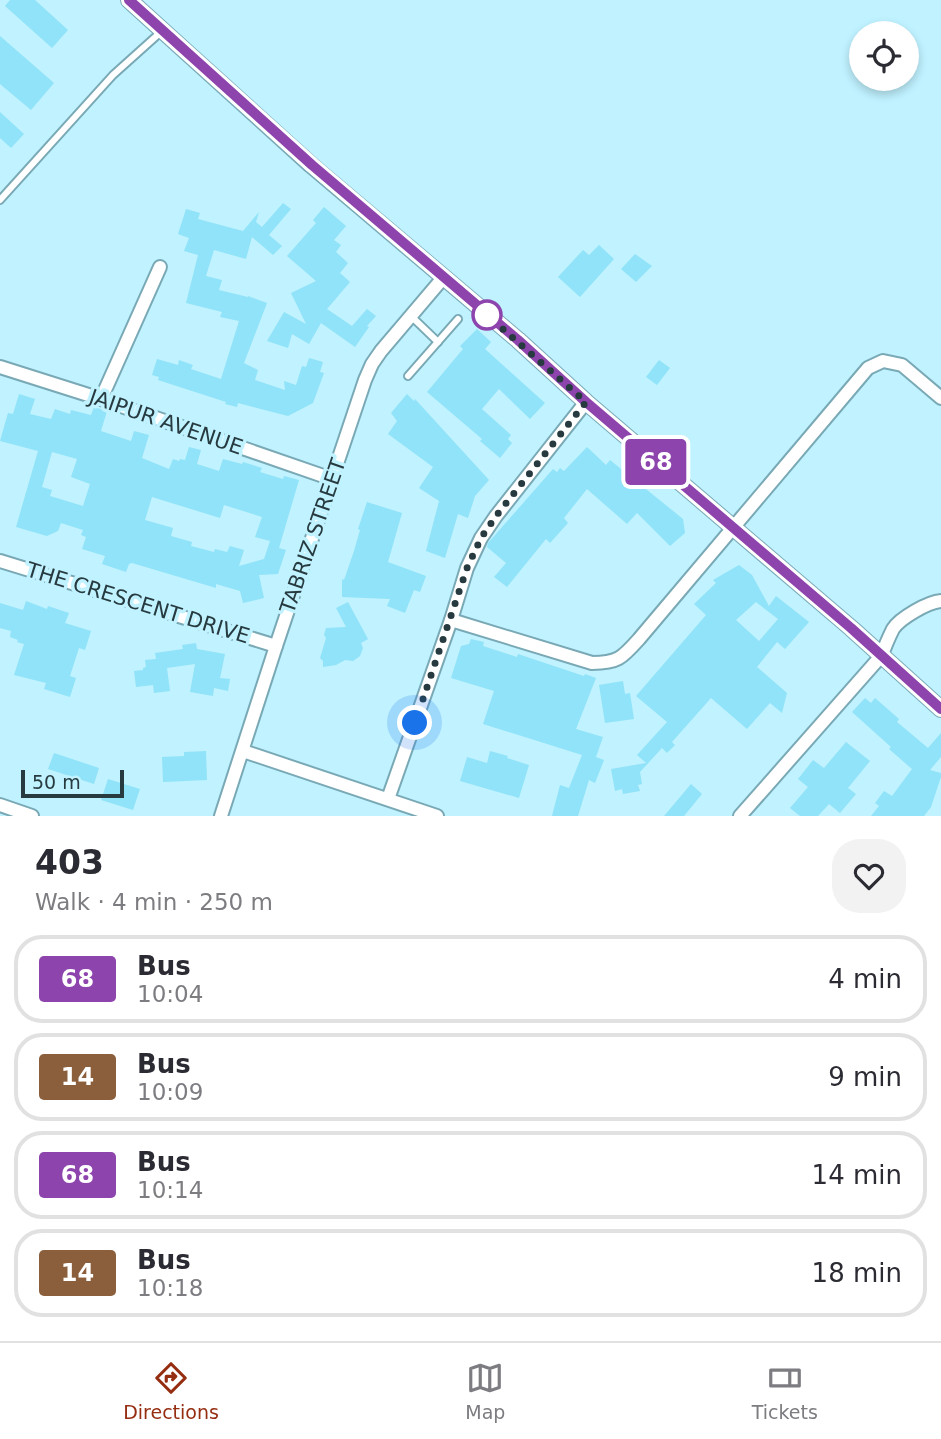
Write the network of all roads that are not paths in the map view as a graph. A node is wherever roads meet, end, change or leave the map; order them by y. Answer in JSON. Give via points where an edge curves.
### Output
{"nodes":[{"id":1,"x":129,"y":0,"type":"edge"},
{"id":2,"x":163,"y":30,"type":"junction"},
{"id":3,"x":0,"y":200,"type":"edge"},
{"id":4,"x":160,"y":267,"type":"dead end"},
{"id":5,"x":443,"y":278,"type":"junction"},
{"id":6,"x":411,"y":316,"type":"junction"},
{"id":7,"x":458,"y":319,"type":"dead end"},
{"id":8,"x":439,"y":342,"type":"junction"},
{"id":9,"x":0,"y":367,"type":"edge"},
{"id":10,"x":408,"y":376,"type":"dead end"},
{"id":11,"x":941,"y":398,"type":"edge"},
{"id":12,"x":101,"y":399,"type":"junction"},
{"id":13,"x":586,"y":402,"type":"junction"},
{"id":14,"x":332,"y":479,"type":"junction"},
{"id":15,"x":734,"y":527,"type":"junction"},
{"id":16,"x":0,"y":561,"type":"edge"},
{"id":17,"x":941,"y":601,"type":"edge"},
{"id":18,"x":451,"y":620,"type":"junction"},
{"id":19,"x":276,"y":646,"type":"junction"},
{"id":20,"x":881,"y":655,"type":"junction"},
{"id":21,"x":941,"y":709,"type":"edge"},
{"id":22,"x":243,"y":751,"type":"junction"},
{"id":23,"x":388,"y":799,"type":"junction"},
{"id":24,"x":0,"y":805,"type":"edge"},
{"id":25,"x":432,"y":815,"type":"edge"},
{"id":26,"x":32,"y":816,"type":"edge"},
{"id":27,"x":222,"y":816,"type":"edge"},
{"id":28,"x":740,"y":816,"type":"edge"}],
"edges":[{"from":1,"to":2,"type":"street"},
{"from":2,"to":3,"type":"lane","via":[[113,75]]},
{"from":2,"to":5,"type":"street"},
{"from":4,"to":12,"type":"street"},
{"from":5,"to":6,"type":"street","name":"TABRIZ STREET"},
{"from":5,"to":13,"type":"street"},
{"from":6,"to":8,"type":"lane"},
{"from":6,"to":14,"type":"street","name":"TABRIZ STREET","via":[[372,364]]},
{"from":7,"to":8,"type":"lane"},
{"from":8,"to":10,"type":"lane"},
{"from":9,"to":12,"type":"street","name":"JAIPUR AVENUE"},
{"from":11,"to":15,"type":"street","via":[[902,365],[883,361],[868,368]]},
{"from":12,"to":14,"type":"street","name":"JAIPUR AVENUE"},
{"from":13,"to":15,"type":"street"},
{"from":13,"to":18,"type":"street","via":[[481,538]]},
{"from":14,"to":19,"type":"street","name":"TABRIZ STREET"},
{"from":15,"to":18,"type":"street","via":[[631,648],[609,663],[592,663]]},
{"from":15,"to":20,"type":"street"},
{"from":16,"to":19,"type":"street","name":"THE CRESCENT DRIVE"},
{"from":17,"to":20,"type":"street","via":[[915,611],[895,626]]},
{"from":18,"to":23,"type":"street"},
{"from":19,"to":22,"type":"street","name":"TABRIZ STREET"},
{"from":20,"to":21,"type":"street"},
{"from":20,"to":28,"type":"street"},
{"from":22,"to":23,"type":"street"},
{"from":22,"to":27,"type":"street","name":"TABRIZ STREET"},
{"from":23,"to":25,"type":"street"},
{"from":24,"to":26,"type":"street"}]}
